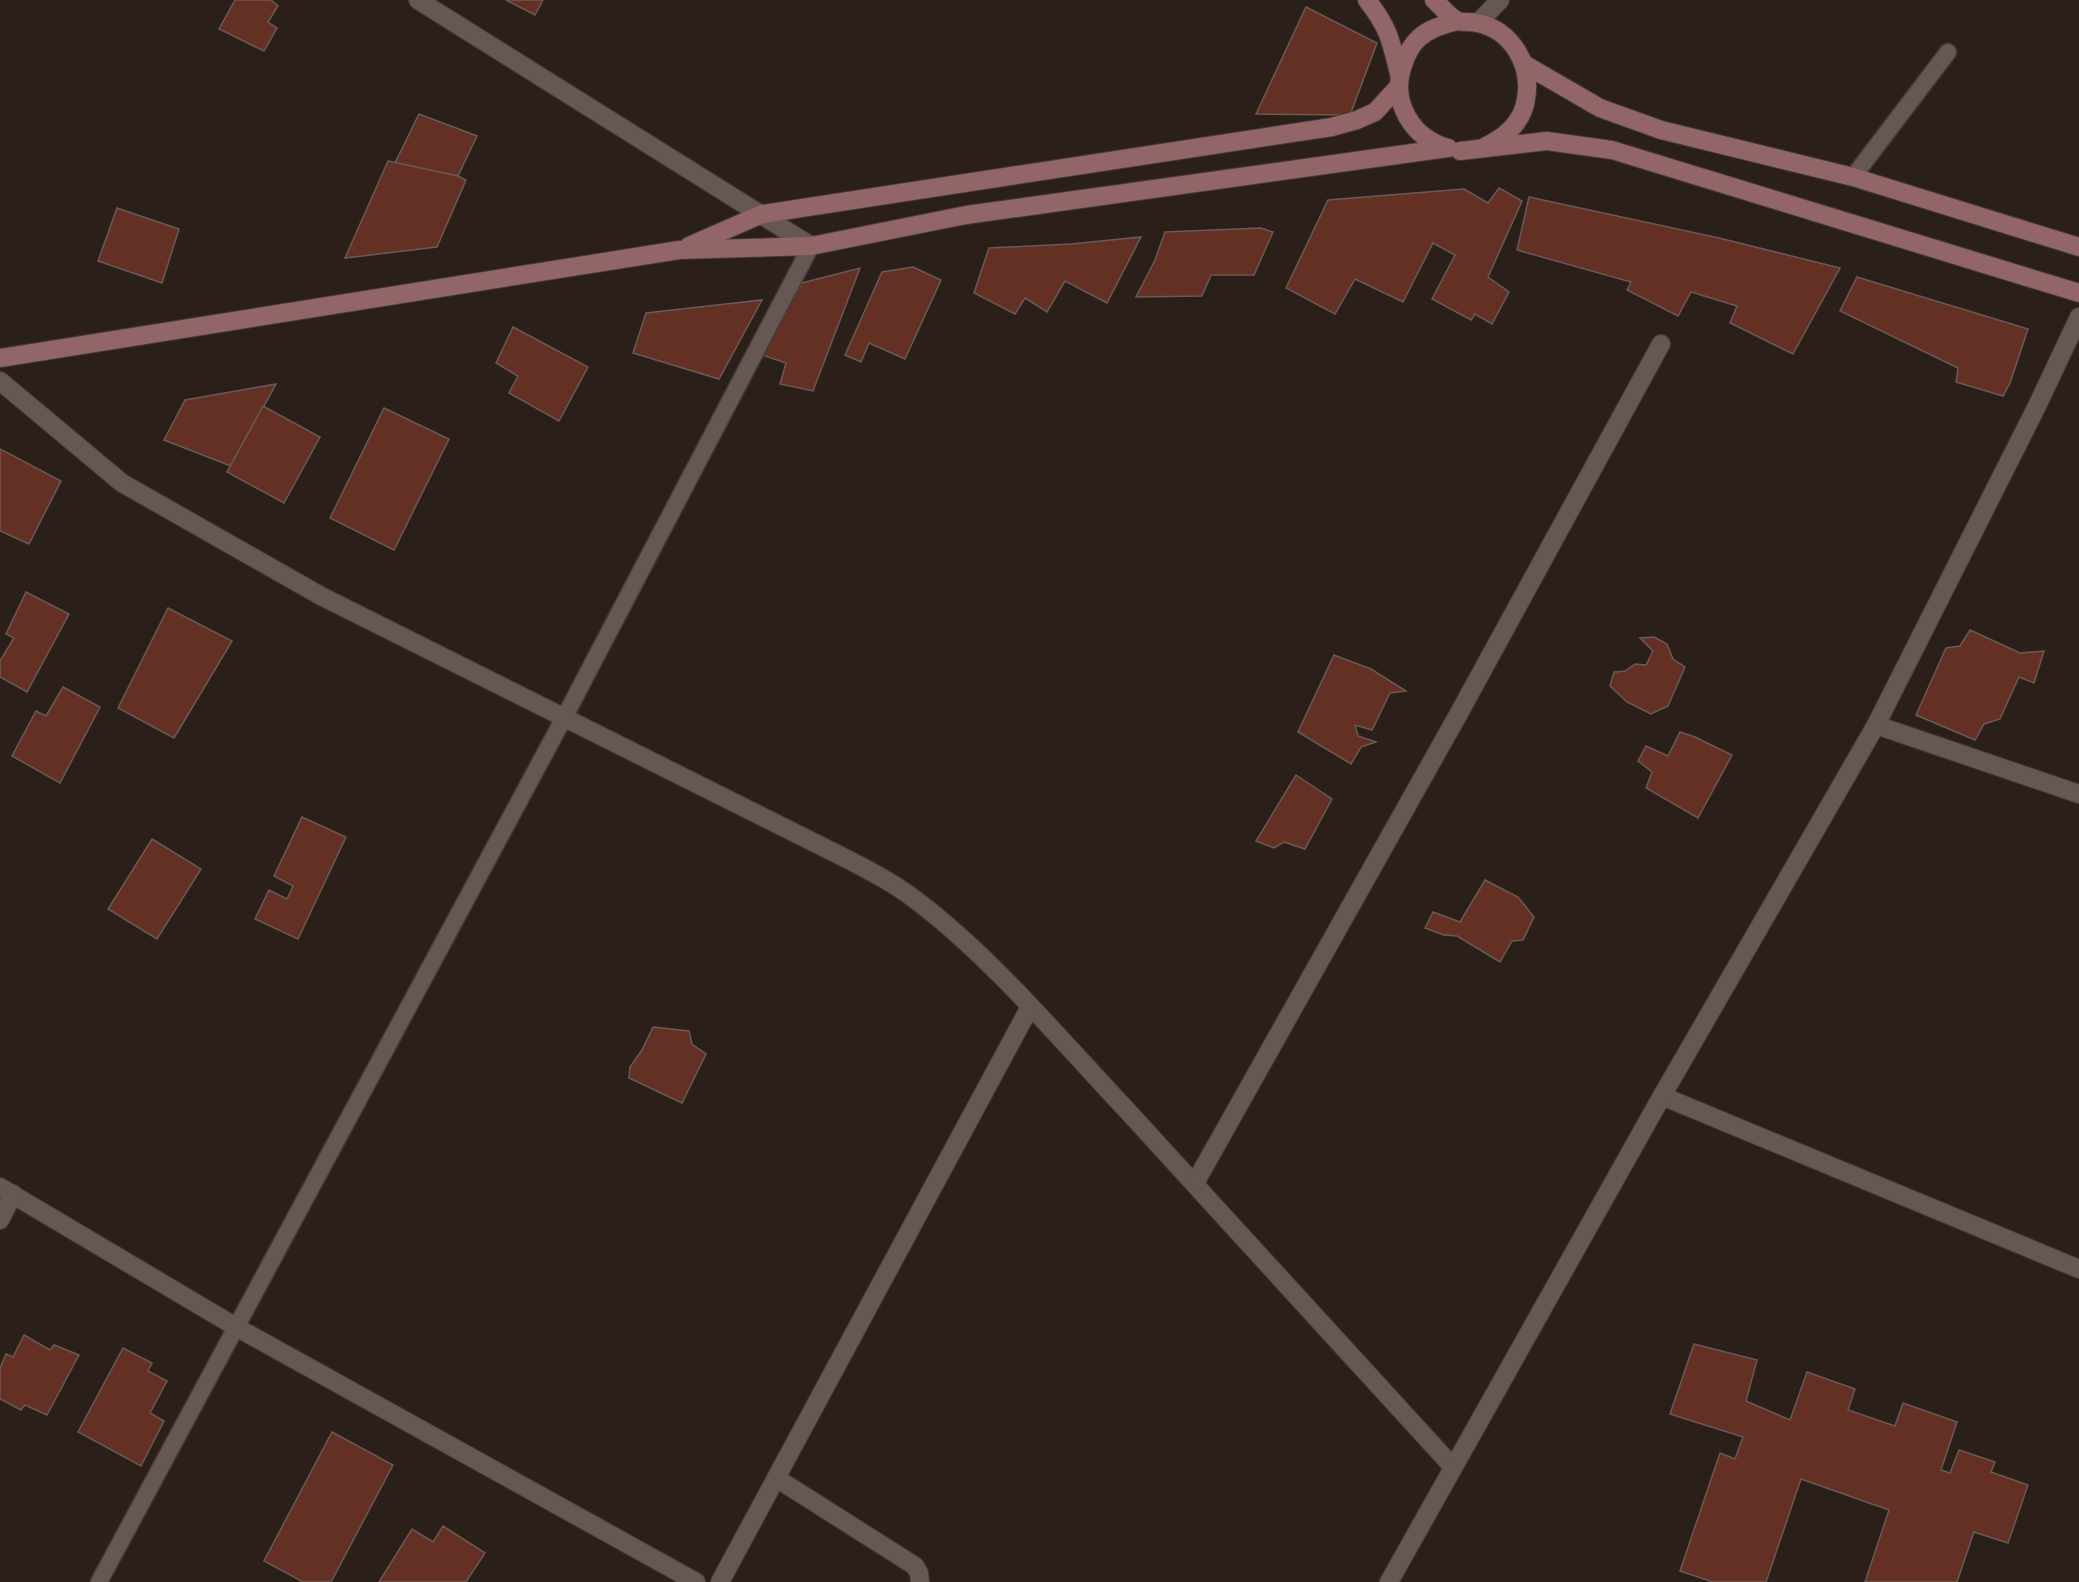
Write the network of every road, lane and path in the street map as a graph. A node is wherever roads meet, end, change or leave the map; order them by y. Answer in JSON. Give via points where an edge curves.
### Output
{"nodes":[{"id":1,"x":418,"y":0,"type":"edge"},
{"id":2,"x":1367,"y":0,"type":"edge"},
{"id":3,"x":1434,"y":0,"type":"edge"},
{"id":4,"x":1500,"y":0,"type":"edge"},
{"id":5,"x":1457,"y":21,"type":"junction"},
{"id":6,"x":1478,"y":23,"type":"junction"},
{"id":7,"x":1948,"y":52,"type":"dead end"},
{"id":8,"x":1524,"y":64,"type":"junction"},
{"id":9,"x":1399,"y":81,"type":"junction"},
{"id":10,"x":1454,"y":149,"type":"junction"},
{"id":11,"x":1853,"y":177,"type":"junction"},
{"id":12,"x":762,"y":214,"type":"junction"},
{"id":13,"x":811,"y":246,"type":"junction"},
{"id":14,"x":2079,"y":247,"type":"edge"},
{"id":15,"x":679,"y":250,"type":"junction"},
{"id":16,"x":2079,"y":293,"type":"edge"},
{"id":17,"x":2079,"y":317,"type":"edge"},
{"id":18,"x":1661,"y":344,"type":"dead end"},
{"id":19,"x":0,"y":358,"type":"edge"},
{"id":20,"x":0,"y":381,"type":"edge"},
{"id":21,"x":565,"y":716,"type":"junction"},
{"id":22,"x":1876,"y":725,"type":"junction"},
{"id":23,"x":2079,"y":794,"type":"edge"},
{"id":24,"x":1030,"y":1007,"type":"junction"},
{"id":25,"x":1662,"y":1096,"type":"junction"},
{"id":26,"x":1195,"y":1183,"type":"junction"},
{"id":27,"x":6,"y":1191,"type":"edge"},
{"id":28,"x":0,"y":1220,"type":"edge"},
{"id":29,"x":2079,"y":1269,"type":"edge"},
{"id":30,"x":236,"y":1327,"type":"junction"},
{"id":31,"x":1452,"y":1466,"type":"junction"},
{"id":32,"x":776,"y":1478,"type":"junction"},
{"id":33,"x":99,"y":1582,"type":"edge"},
{"id":34,"x":696,"y":1582,"type":"edge"},
{"id":35,"x":720,"y":1582,"type":"edge"},
{"id":36,"x":920,"y":1582,"type":"edge"},
{"id":37,"x":1389,"y":1582,"type":"edge"}],
"edges":[{"from":1,"to":12,"type":"street"},
{"from":2,"to":9,"type":"street","via":[[1390,37]]},
{"from":3,"to":5,"type":"street"},
{"from":4,"to":6,"type":"street"},
{"from":5,"to":6,"type":"street"},
{"from":5,"to":9,"type":"street","via":[[1436,27],[1418,39],[1406,56]]},
{"from":6,"to":8,"type":"street","via":[[1514,45]]},
{"from":7,"to":11,"type":"lane"},
{"from":8,"to":10,"type":"street","via":[[1528,85],[1525,106],[1515,125],[1500,140],[1481,148]]},
{"from":8,"to":11,"type":"street","via":[[1600,108],[1626,118]]},
{"from":9,"to":10,"type":"street","via":[[1403,111],[1416,131],[1436,145]]},
{"from":9,"to":12,"type":"street","via":[[1374,112],[1332,127]]},
{"from":10,"to":13,"type":"street","via":[[966,215]]},
{"from":10,"to":16,"type":"street","via":[[1547,141],[1612,150]]},
{"from":11,"to":14,"type":"street"},
{"from":12,"to":13,"type":"street"},
{"from":12,"to":15,"type":"street"},
{"from":13,"to":15,"type":"street"},
{"from":13,"to":21,"type":"lane"},
{"from":15,"to":19,"type":"street"},
{"from":17,"to":22,"type":"street"},
{"from":18,"to":26,"type":"street"},
{"from":20,"to":21,"type":"street","via":[[122,483],[321,596]]},
{"from":21,"to":24,"type":"street","via":[[880,877],[916,900],[963,939]]},
{"from":21,"to":30,"type":"lane"},
{"from":22,"to":23,"type":"street"},
{"from":22,"to":25,"type":"street"},
{"from":24,"to":26,"type":"street"},
{"from":24,"to":32,"type":"street"},
{"from":25,"to":29,"type":"street"},
{"from":25,"to":31,"type":"street"},
{"from":26,"to":31,"type":"street"},
{"from":27,"to":28,"type":"street"},
{"from":27,"to":30,"type":"street"},
{"from":30,"to":33,"type":"lane"},
{"from":30,"to":34,"type":"street"},
{"from":31,"to":37,"type":"street"},
{"from":32,"to":35,"type":"street"},
{"from":32,"to":36,"type":"street","via":[[915,1566]]}]}
